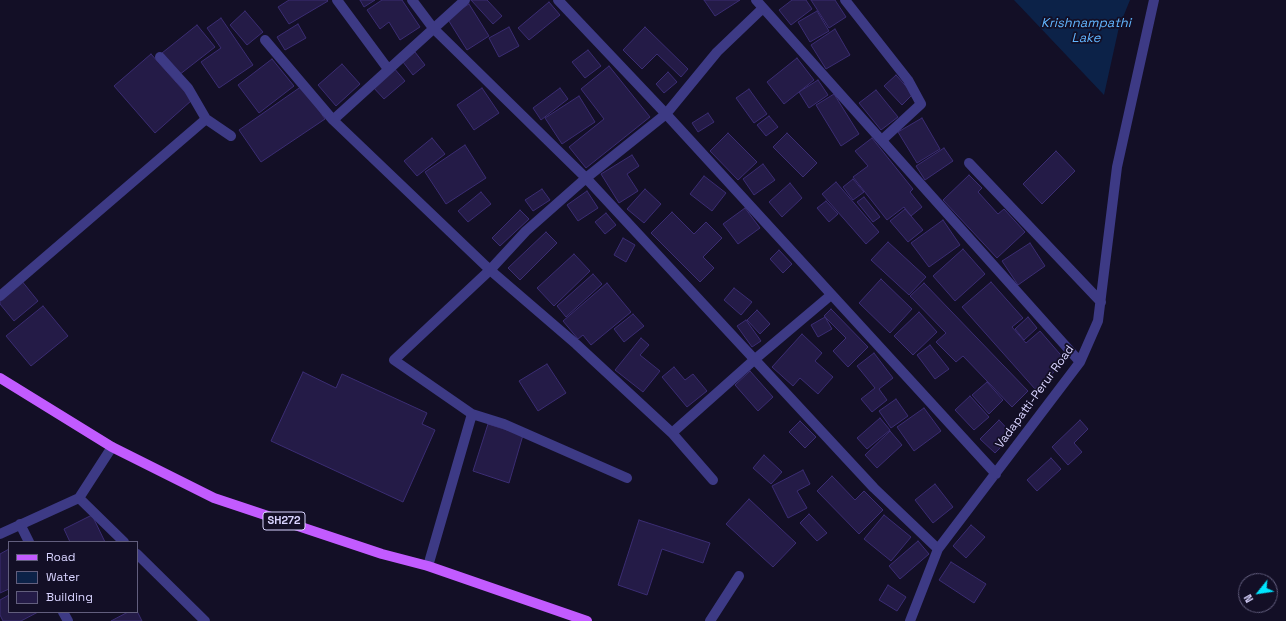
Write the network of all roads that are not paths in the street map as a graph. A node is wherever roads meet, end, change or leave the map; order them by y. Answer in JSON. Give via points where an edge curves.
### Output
{"nodes":[{"id":1,"x":337,"y":0,"type":"edge"},
{"id":2,"x":412,"y":0,"type":"edge"},
{"id":3,"x":465,"y":0,"type":"edge"},
{"id":4,"x":558,"y":0,"type":"edge"},
{"id":5,"x":756,"y":0,"type":"edge"},
{"id":6,"x":845,"y":0,"type":"edge"},
{"id":7,"x":1154,"y":0,"type":"edge"},
{"id":8,"x":763,"y":8,"type":"junction"},
{"id":9,"x":433,"y":28,"type":"junction"},
{"id":10,"x":265,"y":40,"type":"dead end"},
{"id":11,"x":160,"y":57,"type":"dead end"},
{"id":12,"x":388,"y":69,"type":"junction"},
{"id":13,"x":666,"y":114,"type":"junction"},
{"id":14,"x":206,"y":119,"type":"junction"},
{"id":15,"x":333,"y":120,"type":"junction"},
{"id":16,"x":231,"y":136,"type":"dead end"},
{"id":17,"x":882,"y":140,"type":"junction"},
{"id":18,"x":969,"y":163,"type":"dead end"},
{"id":19,"x":586,"y":178,"type":"junction"},
{"id":20,"x":490,"y":270,"type":"junction"},
{"id":21,"x":831,"y":295,"type":"junction"},
{"id":22,"x":0,"y":296,"type":"edge"},
{"id":23,"x":1101,"y":302,"type":"junction"},
{"id":24,"x":754,"y":360,"type":"junction"},
{"id":25,"x":1080,"y":362,"type":"junction"},
{"id":26,"x":0,"y":378,"type":"edge"},
{"id":27,"x":472,"y":414,"type":"junction"},
{"id":28,"x":672,"y":433,"type":"junction"},
{"id":29,"x":112,"y":446,"type":"junction"},
{"id":30,"x":996,"y":474,"type":"junction"},
{"id":31,"x":627,"y":478,"type":"dead end"},
{"id":32,"x":714,"y":480,"type":"dead end"},
{"id":33,"x":79,"y":498,"type":"junction"},
{"id":34,"x":20,"y":524,"type":"junction"},
{"id":35,"x":0,"y":534,"type":"edge"},
{"id":36,"x":28,"y":541,"type":"edge"},
{"id":37,"x":123,"y":541,"type":"edge"},
{"id":38,"x":938,"y":549,"type":"junction"},
{"id":39,"x":138,"y":555,"type":"edge"},
{"id":40,"x":428,"y":566,"type":"junction"},
{"id":41,"x":739,"y":576,"type":"dead end"},
{"id":42,"x":205,"y":621,"type":"edge"},
{"id":43,"x":586,"y":621,"type":"edge"},
{"id":44,"x":710,"y":621,"type":"edge"},
{"id":45,"x":910,"y":621,"type":"edge"}],
"edges":[{"from":1,"to":12,"type":"street"},
{"from":2,"to":9,"type":"street"},
{"from":3,"to":9,"type":"street"},
{"from":4,"to":13,"type":"street"},
{"from":5,"to":8,"type":"street"},
{"from":6,"to":17,"type":"street","via":[[908,80],[921,104]]},
{"from":7,"to":23,"type":"street","name":"Vadapatti-Perur Road","via":[[1117,168]]},
{"from":8,"to":13,"type":"street","via":[[717,52]]},
{"from":8,"to":17,"type":"street"},
{"from":9,"to":12,"type":"street"},
{"from":9,"to":19,"type":"street"},
{"from":10,"to":15,"type":"street"},
{"from":11,"to":14,"type":"street","via":[[188,88]]},
{"from":12,"to":15,"type":"street"},
{"from":13,"to":19,"type":"street"},
{"from":13,"to":21,"type":"street"},
{"from":14,"to":16,"type":"street"},
{"from":14,"to":22,"type":"street"},
{"from":15,"to":20,"type":"street"},
{"from":17,"to":25,"type":"street"},
{"from":18,"to":23,"type":"street"},
{"from":19,"to":20,"type":"street","via":[[526,231]]},
{"from":19,"to":24,"type":"street"},
{"from":20,"to":27,"type":"street","via":[[394,360]]},
{"from":20,"to":28,"type":"street","via":[[576,344]]},
{"from":21,"to":24,"type":"street"},
{"from":21,"to":30,"type":"street"},
{"from":23,"to":25,"type":"street","name":"Vadapatti-Perur Road","via":[[1098,321]]},
{"from":24,"to":28,"type":"street"},
{"from":24,"to":38,"type":"street","via":[[874,488]]},
{"from":25,"to":30,"type":"street","name":"Vadapatti-Perur Road"},
{"from":26,"to":29,"type":"main road","number":"SH272"},
{"from":27,"to":31,"type":"street","via":[[504,424]]},
{"from":27,"to":40,"type":"street"},
{"from":28,"to":32,"type":"street"},
{"from":29,"to":33,"type":"street"},
{"from":29,"to":40,"type":"main road","number":"SH272","via":[[214,498],[382,554]]},
{"from":30,"to":38,"type":"street","name":"Vadapatti-Perur Road"},
{"from":33,"to":34,"type":"street"},
{"from":33,"to":37,"type":"street"},
{"from":34,"to":35,"type":"street"},
{"from":34,"to":36,"type":"street"},
{"from":38,"to":45,"type":"street","name":"Vadapatti-Perur Road"},
{"from":39,"to":42,"type":"street"},
{"from":40,"to":43,"type":"main road","number":"SH272"},
{"from":41,"to":44,"type":"street"}]}
